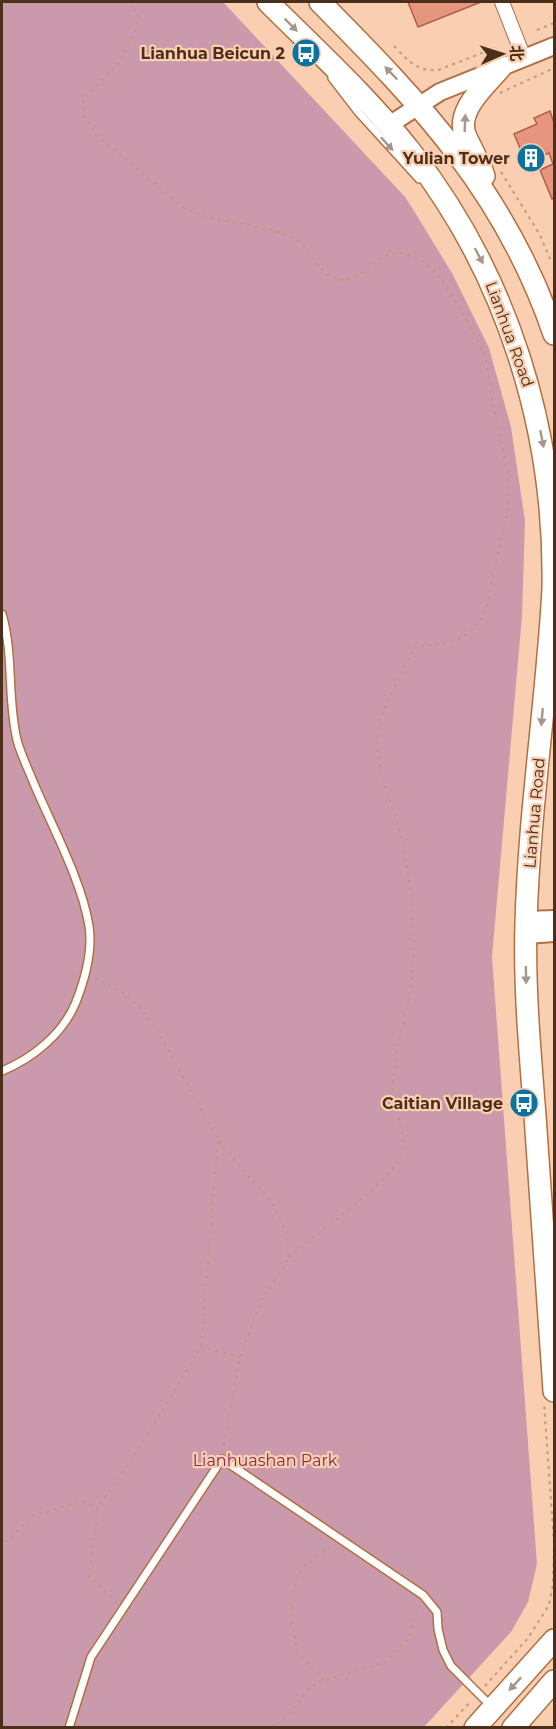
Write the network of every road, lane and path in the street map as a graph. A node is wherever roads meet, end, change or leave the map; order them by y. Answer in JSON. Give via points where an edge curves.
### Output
{"nodes":[{"id":1,"x":130,"y":2,"type":"edge"},
{"id":2,"x":268,"y":2,"type":"edge"},
{"id":3,"x":320,"y":2,"type":"edge"},
{"id":4,"x":502,"y":2,"type":"edge"},
{"id":5,"x":555,"y":23,"type":"edge"},
{"id":6,"x":537,"y":30,"type":"dead end"},
{"id":7,"x":394,"y":46,"type":"dead end"},
{"id":8,"x":555,"y":46,"type":"edge"},
{"id":9,"x":314,"y":48,"type":"junction"},
{"id":10,"x":498,"y":58,"type":"junction"},
{"id":11,"x":524,"y":58,"type":"junction"},
{"id":12,"x":555,"y":68,"type":"edge"},
{"id":13,"x":494,"y":96,"type":"dead end"},
{"id":14,"x":420,"y":105,"type":"junction"},
{"id":15,"x":389,"y":125,"type":"junction"},
{"id":16,"x":495,"y":164,"type":"dead end"},
{"id":17,"x":489,"y":197,"type":"junction"},
{"id":18,"x":449,"y":205,"type":"junction"},
{"id":19,"x":550,"y":259,"type":"dead end"},
{"id":20,"x":555,"y":334,"type":"edge"},
{"id":21,"x":2,"y":614,"type":"edge"},
{"id":22,"x":555,"y":919,"type":"edge"},
{"id":23,"x":526,"y":928,"type":"junction"},
{"id":24,"x":555,"y":933,"type":"edge"},
{"id":25,"x":87,"y":974,"type":"junction"},
{"id":26,"x":2,"y":1071,"type":"edge"},
{"id":27,"x":218,"y":1140,"type":"junction"},
{"id":28,"x":289,"y":1258,"type":"junction"},
{"id":29,"x":201,"y":1347,"type":"junction"},
{"id":30,"x":240,"y":1357,"type":"junction"},
{"id":31,"x":549,"y":1393,"type":"edge"},
{"id":32,"x":222,"y":1459,"type":"junction"},
{"id":33,"x":98,"y":1507,"type":"junction"},
{"id":34,"x":341,"y":1539,"type":"junction"},
{"id":35,"x":5,"y":1542,"type":"dead end"},
{"id":36,"x":423,"y":1595,"type":"junction"},
{"id":37,"x":122,"y":1608,"type":"junction"},
{"id":38,"x":555,"y":1640,"type":"edge"},
{"id":39,"x":324,"y":1680,"type":"junction"},
{"id":40,"x":555,"y":1682,"type":"edge"},
{"id":41,"x":486,"y":1701,"type":"junction"},
{"id":42,"x":69,"y":1728,"type":"edge"},
{"id":43,"x":271,"y":1728,"type":"edge"},
{"id":44,"x":446,"y":1728,"type":"edge"},
{"id":45,"x":475,"y":1728,"type":"edge"},
{"id":46,"x":513,"y":1728,"type":"edge"}],
"edges":[{"from":1,"to":28,"type":"path","via":[[139,18],[133,37],[119,63],[86,95],[82,105],[85,117],[100,138],[183,207],[199,215],[267,228],[295,238],[328,276],[340,280],[353,278],[383,256],[396,253],[418,258],[432,268],[451,292],[483,354],[508,489],[506,523],[485,612],[474,628],[460,638],[415,646],[378,726],[378,765],[399,831],[415,950],[392,1089],[402,1137],[400,1158],[372,1188]]},
{"from":2,"to":9,"type":"main road","name":"Lianhua Road","one_way":true},
{"from":14,"to":3,"type":"main road","one_way":true},
{"from":4,"to":11,"type":"street"},
{"from":5,"to":6,"type":"path"},
{"from":7,"to":10,"type":"path","via":[[414,66],[428,71]]},
{"from":8,"to":11,"type":"street"},
{"from":9,"to":15,"type":"main road","name":"Lianhua Road"},
{"from":9,"to":18,"type":"lane","one_way":true,"via":[[359,113],[411,171]]},
{"from":10,"to":11,"type":"street"},
{"from":10,"to":14,"type":"street"},
{"from":17,"to":10,"type":"main road","one_way":true,"via":[[475,151],[465,136],[464,118]]},
{"from":12,"to":13,"type":"path"},
{"from":14,"to":15,"type":"street"},
{"from":14,"to":17,"type":"main road"},
{"from":15,"to":18,"type":"main road","name":"Lianhua Road"},
{"from":16,"to":19,"type":"path","via":[[540,235]]},
{"from":17,"to":20,"type":"main road","via":[[532,276]]},
{"from":18,"to":23,"type":"main road","name":"Lianhua Road","one_way":true,"via":[[483,263],[517,345],[538,420],[549,487],[553,587]]},
{"from":21,"to":25,"type":"lane","via":[[9,639],[17,740],[72,871],[89,927]]},
{"from":22,"to":23,"type":"street"},
{"from":23,"to":24,"type":"street"},
{"from":23,"to":31,"type":"main road","name":"Lianhua Road","one_way":true,"via":[[526,994]]},
{"from":25,"to":26,"type":"lane","via":[[73,1008],[54,1038]]},
{"from":25,"to":27,"type":"path","via":[[129,996],[153,1023]]},
{"from":27,"to":28,"type":"path","via":[[275,1207],[286,1233]]},
{"from":27,"to":29,"type":"path"},
{"from":28,"to":30,"type":"path","via":[[261,1301]]},
{"from":29,"to":30,"type":"path"},
{"from":29,"to":33,"type":"path","via":[[136,1454]]},
{"from":30,"to":32,"type":"path"},
{"from":31,"to":41,"type":"path","via":[[554,1543],[549,1605]]},
{"from":32,"to":34,"type":"lane"},
{"from":32,"to":37,"type":"lane"},
{"from":33,"to":35,"type":"path","via":[[83,1502],[35,1514]]},
{"from":33,"to":37,"type":"path","via":[[89,1577]]},
{"from":34,"to":36,"type":"lane"},
{"from":34,"to":39,"type":"path","via":[[306,1565],[296,1579],[292,1615],[297,1653]]},
{"from":36,"to":39,"type":"path","via":[[408,1639],[385,1662]]},
{"from":36,"to":41,"type":"lane","via":[[437,1612],[443,1650],[451,1666]]},
{"from":37,"to":42,"type":"lane","via":[[91,1657]]},
{"from":38,"to":41,"type":"main road","one_way":true},
{"from":39,"to":43,"type":"path","via":[[310,1687],[288,1715]]},
{"from":40,"to":46,"type":"main road"},
{"from":41,"to":44,"type":"path"},
{"from":41,"to":45,"type":"main road"}]}
